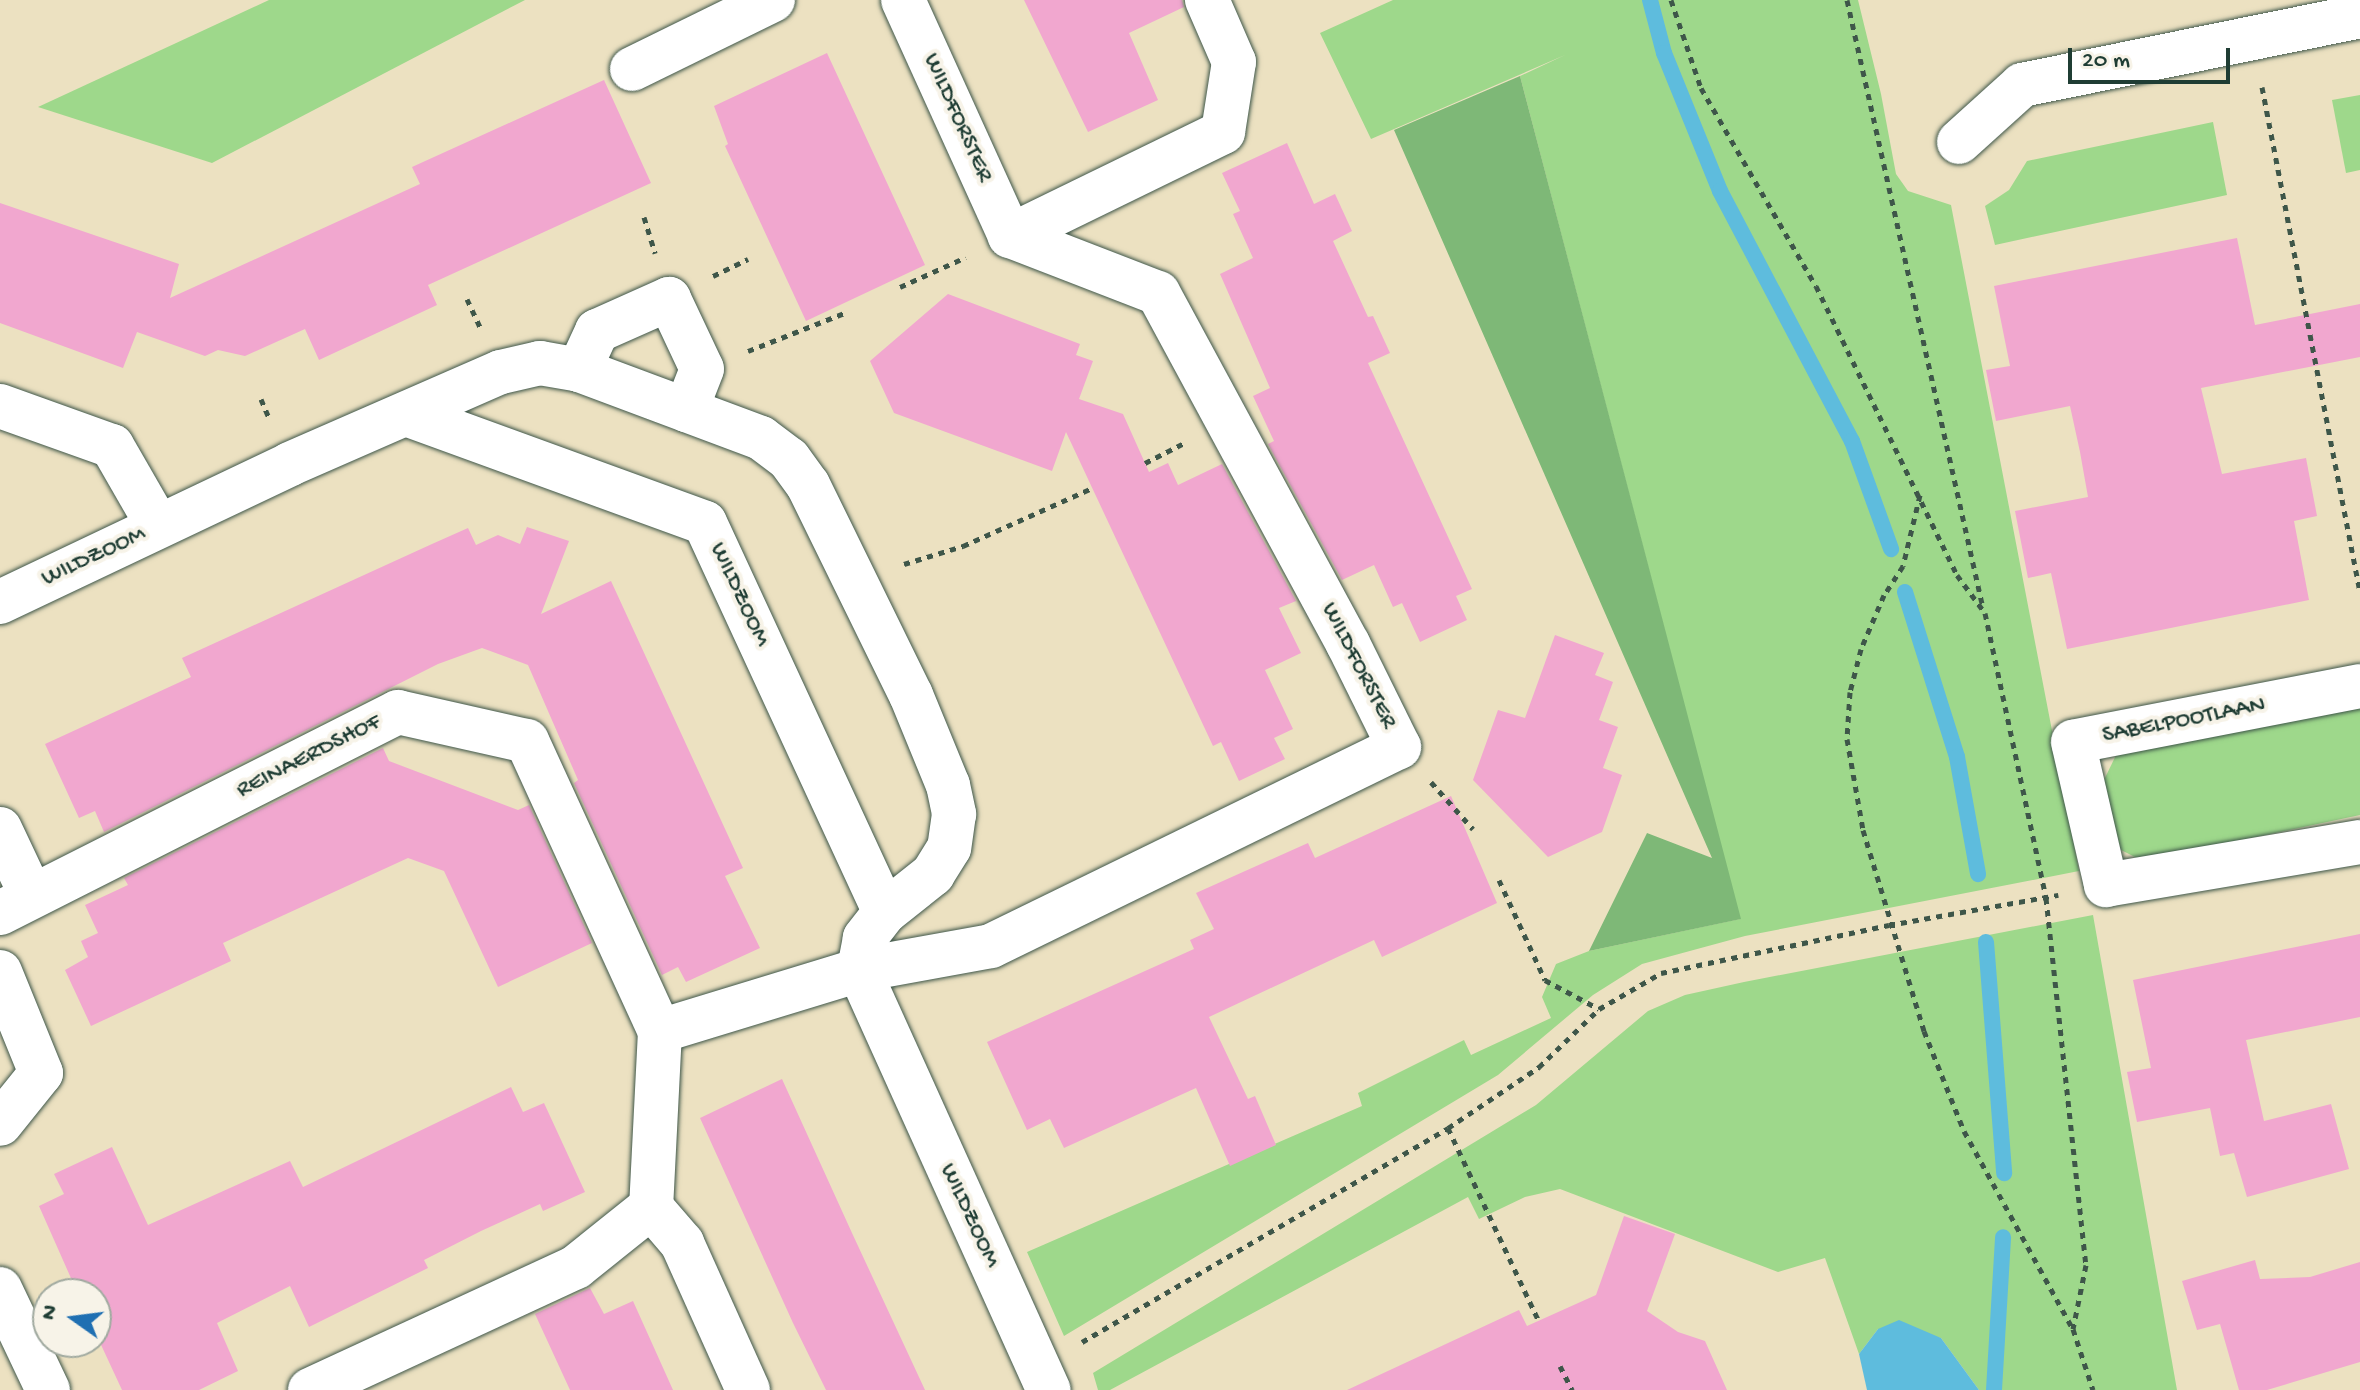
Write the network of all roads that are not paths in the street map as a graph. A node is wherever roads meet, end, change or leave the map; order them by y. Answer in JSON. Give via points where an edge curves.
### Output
{"nodes":[{"id":1,"x":773,"y":0,"type":"edge"},
{"id":2,"x":903,"y":0,"type":"edge"},
{"id":3,"x":1207,"y":0,"type":"edge"},
{"id":4,"x":2360,"y":16,"type":"edge"},
{"id":5,"x":632,"y":69,"type":"dead end"},
{"id":6,"x":1959,"y":142,"type":"dead end"},
{"id":7,"x":1010,"y":236,"type":"junction"},
{"id":8,"x":579,"y":370,"type":"junction"},
{"id":9,"x":0,"y":406,"type":"edge"},
{"id":10,"x":686,"y":410,"type":"junction"},
{"id":11,"x":406,"y":414,"type":"junction"},
{"id":12,"x":158,"y":526,"type":"junction"},
{"id":13,"x":0,"y":602,"type":"edge"},
{"id":14,"x":2360,"y":686,"type":"edge"},
{"id":15,"x":0,"y":829,"type":"edge"},
{"id":16,"x":2360,"y":842,"type":"edge"},
{"id":17,"x":16,"y":904,"type":"edge"},
{"id":18,"x":885,"y":912,"type":"junction"},
{"id":19,"x":859,"y":970,"type":"junction"},
{"id":20,"x":0,"y":972,"type":"edge"},
{"id":21,"x":660,"y":1031,"type":"junction"},
{"id":22,"x":0,"y":1124,"type":"edge"},
{"id":23,"x":651,"y":1207,"type":"junction"},
{"id":24,"x":0,"y":1289,"type":"edge"},
{"id":25,"x":1044,"y":1379,"type":"edge"},
{"id":26,"x":48,"y":1390,"type":"edge"},
{"id":27,"x":310,"y":1390,"type":"edge"},
{"id":28,"x":748,"y":1390,"type":"edge"}],
"edges":[{"from":1,"to":5,"type":"street"},
{"from":2,"to":7,"type":"street","name":"WILDFORSTER"},
{"from":3,"to":7,"type":"street","via":[[1234,62],[1223,132]]},
{"from":4,"to":6,"type":"street","via":[[2022,85]]},
{"from":7,"to":19,"type":"street","name":"WILDFORSTER","via":[[1158,293],[1399,747],[991,946]]},
{"from":8,"to":10,"type":"street","name":"WILDZOOM"},
{"from":8,"to":10,"type":"street","via":[[597,331],[669,299],[702,369]]},
{"from":8,"to":11,"type":"street","name":"WILDZOOM","via":[[540,363],[501,372]]},
{"from":9,"to":12,"type":"street","via":[[112,446]]},
{"from":10,"to":18,"type":"street","name":"WILDZOOM","via":[[761,438],[789,459],[808,485],[911,695],[948,785],[954,814],[949,848],[933,874]]},
{"from":11,"to":12,"type":"street","name":"WILDZOOM"},
{"from":11,"to":18,"type":"street","name":"WILDZOOM","via":[[705,523]]},
{"from":12,"to":13,"type":"street","name":"WILDZOOM"},
{"from":14,"to":16,"type":"street","name":"SABELPOOTLAAN","via":[[2073,742],[2106,885]]},
{"from":15,"to":17,"type":"street","name":"REINAERDSHOF"},
{"from":17,"to":21,"type":"street","name":"REINAERDSHOF","via":[[398,712],[527,741]]},
{"from":18,"to":19,"type":"street","name":"WILDZOOM","via":[[865,938]]},
{"from":19,"to":21,"type":"street"},
{"from":19,"to":25,"type":"street","name":"WILDZOOM"},
{"from":20,"to":22,"type":"street","via":[[41,1073]]},
{"from":21,"to":23,"type":"street","name":"REINAERDSHOF"},
{"from":23,"to":27,"type":"street","via":[[576,1267]]},
{"from":23,"to":28,"type":"street","via":[[682,1243]]},
{"from":24,"to":26,"type":"street"}]}
